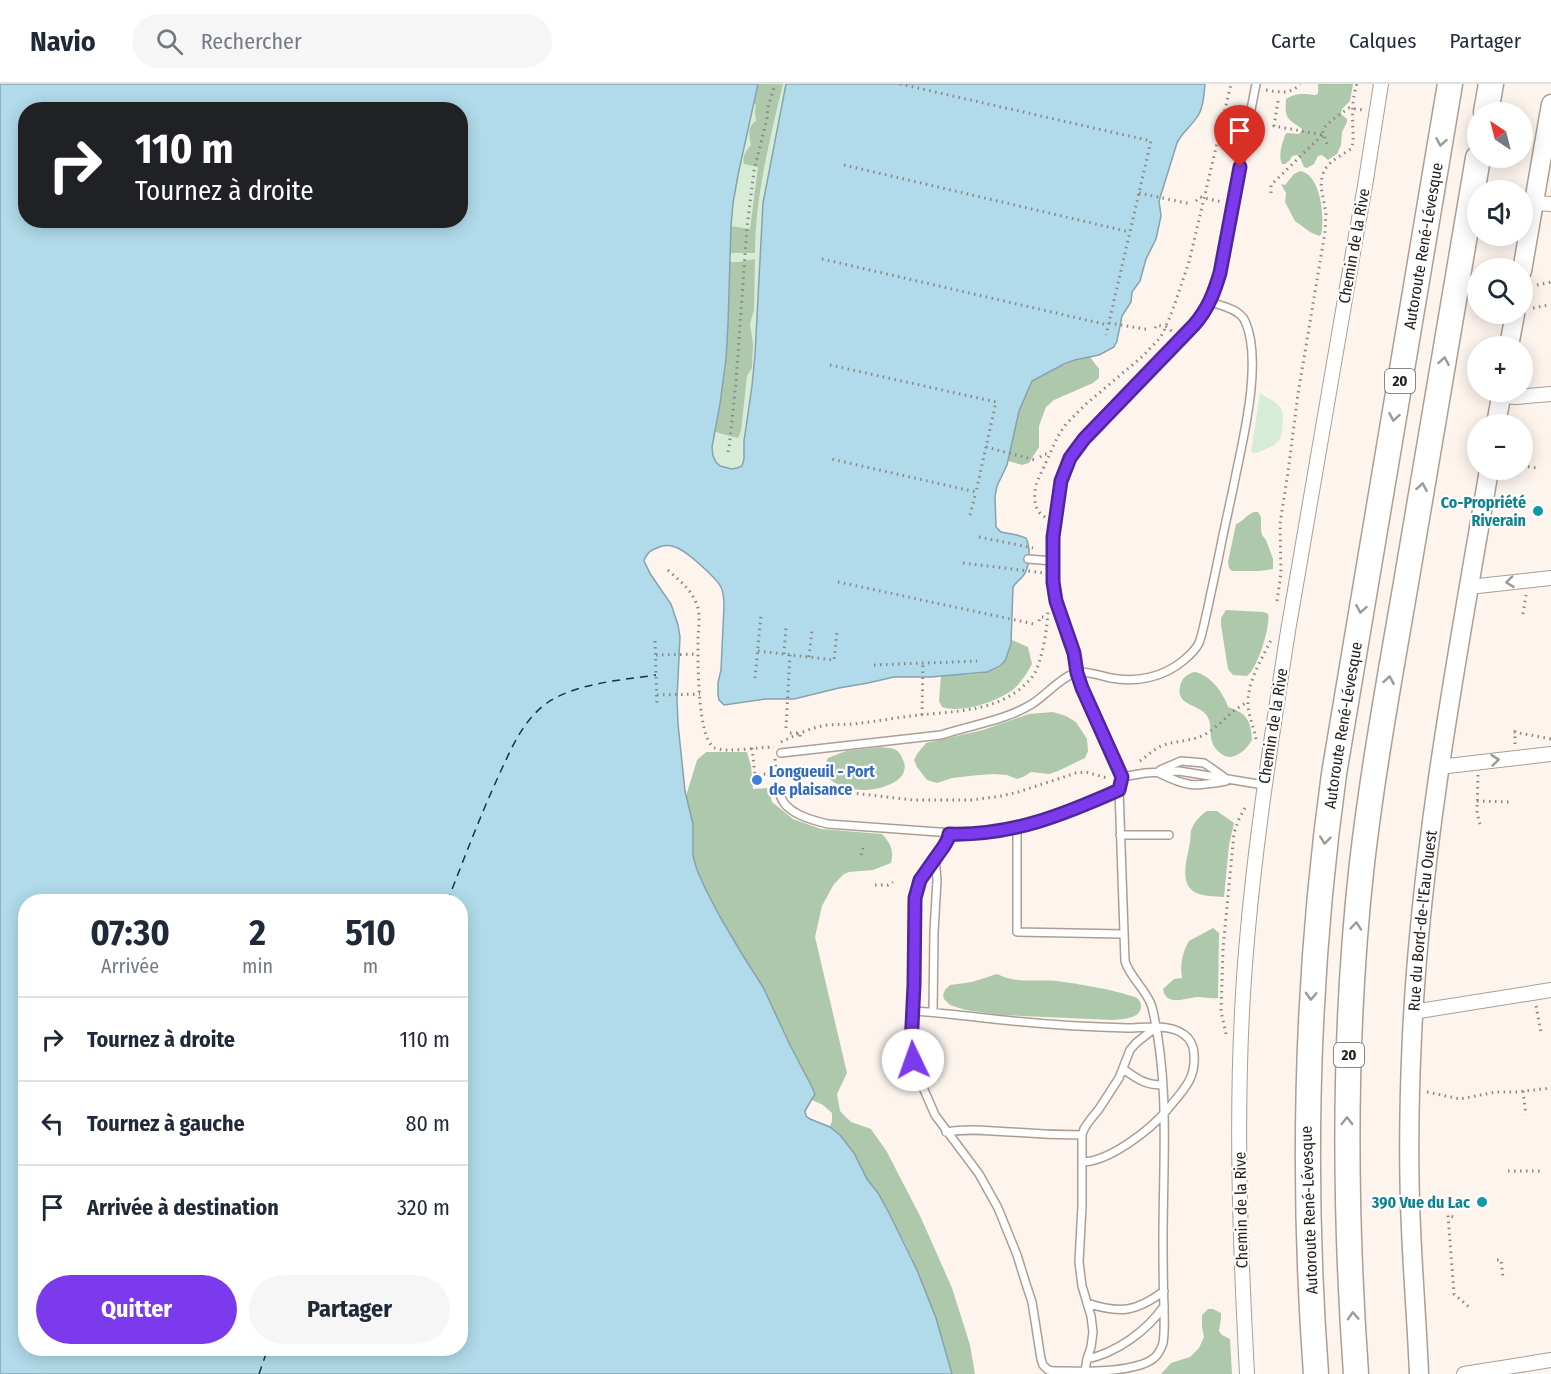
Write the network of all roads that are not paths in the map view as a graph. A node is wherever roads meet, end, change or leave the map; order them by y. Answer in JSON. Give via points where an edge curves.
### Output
{"nodes":[{"id":1,"x":1256,"y":84,"type":"edge"},
{"id":2,"x":1381,"y":84,"type":"edge"},
{"id":3,"x":1450,"y":84,"type":"edge"},
{"id":4,"x":1491,"y":84,"type":"edge"},
{"id":5,"x":1488,"y":102,"type":"edge"},
{"id":6,"x":1551,"y":104,"type":"edge"},
{"id":7,"x":1476,"y":168,"type":"edge"},
{"id":8,"x":1542,"y":203,"type":"edge"},
{"id":9,"x":1526,"y":258,"type":"edge"},
{"id":10,"x":1210,"y":302,"type":"junction"},
{"id":11,"x":1551,"y":394,"type":"edge"},
{"id":12,"x":1533,"y":396,"type":"edge"},
{"id":13,"x":1487,"y":480,"type":"edge"},
{"id":14,"x":1028,"y":559,"type":"dead end"},
{"id":15,"x":1053,"y":561,"type":"junction"},
{"id":16,"x":1551,"y":578,"type":"edge"},
{"id":17,"x":1468,"y":587,"type":"junction"},
{"id":18,"x":1077,"y":673,"type":"junction"},
{"id":19,"x":781,"y":753,"type":"dead end"},
{"id":20,"x":1551,"y":754,"type":"edge"},
{"id":21,"x":1438,"y":767,"type":"junction"},
{"id":22,"x":1156,"y":772,"type":"junction"},
{"id":23,"x":1122,"y":777,"type":"junction"},
{"id":24,"x":1228,"y":780,"type":"junction"},
{"id":25,"x":1264,"y":785,"type":"junction"},
{"id":26,"x":1119,"y":790,"type":"junction"},
{"id":27,"x":780,"y":794,"type":"dead end"},
{"id":28,"x":1017,"y":828,"type":"junction"},
{"id":29,"x":949,"y":834,"type":"junction"},
{"id":30,"x":1120,"y":835,"type":"junction"},
{"id":31,"x":1169,"y":835,"type":"dead end"},
{"id":32,"x":934,"y":858,"type":"junction"},
{"id":33,"x":1123,"y":934,"type":"junction"},
{"id":34,"x":1551,"y":990,"type":"edge"},
{"id":35,"x":913,"y":1011,"type":"junction"},
{"id":36,"x":933,"y":1012,"type":"junction"},
{"id":37,"x":1413,"y":1012,"type":"junction"},
{"id":38,"x":1155,"y":1028,"type":"junction"},
{"id":39,"x":1123,"y":1069,"type":"junction"},
{"id":40,"x":1163,"y":1085,"type":"junction"},
{"id":41,"x":1164,"y":1114,"type":"junction"},
{"id":42,"x":946,"y":1132,"type":"junction"},
{"id":43,"x":1082,"y":1136,"type":"junction"},
{"id":44,"x":1083,"y":1162,"type":"junction"},
{"id":45,"x":1164,"y":1291,"type":"junction"},
{"id":46,"x":1087,"y":1303,"type":"junction"},
{"id":47,"x":1164,"y":1306,"type":"junction"},
{"id":48,"x":1087,"y":1359,"type":"junction"},
{"id":49,"x":1551,"y":1360,"type":"edge"},
{"id":50,"x":1085,"y":1371,"type":"junction"},
{"id":51,"x":1247,"y":1374,"type":"edge"},
{"id":52,"x":1317,"y":1374,"type":"edge"},
{"id":53,"x":1356,"y":1374,"type":"edge"},
{"id":54,"x":1419,"y":1374,"type":"edge"},
{"id":55,"x":1464,"y":1374,"type":"edge"}],
"edges":[{"from":1,"to":10,"type":"lane","via":[[1220,273]]},
{"from":2,"to":25,"type":"street","name":"Chemin de la Rive"},
{"from":3,"to":52,"type":"highway","name":"Autoroute René-Lévesque","number":"20","one_way":true,"via":[[1334,774],[1320,885],[1312,970],[1307,1108],[1308,1225]]},
{"from":4,"to":5,"type":"highway"},
{"from":6,"to":8,"type":"street"},
{"from":53,"to":7,"type":"highway","number":"20","one_way":true,"via":[[1347,1112],[1362,864]]},
{"from":8,"to":9,"type":"street"},
{"from":10,"to":15,"type":"lane","via":[[1194,325],[1070,458],[1061,481]]},
{"from":10,"to":18,"type":"lane","via":[[1237,311],[1244,320],[1252,368],[1244,437],[1199,642],[1179,664],[1149,678],[1124,680]]},
{"from":11,"to":12,"type":"street"},
{"from":13,"to":17,"type":"street","name":"Rue du Bord-de-l'Eau Ouest"},
{"from":14,"to":15,"type":"lane"},
{"from":15,"to":18,"type":"lane","via":[[1054,591]]},
{"from":16,"to":17,"type":"street","one_way":true},
{"from":17,"to":21,"type":"street","name":"Rue du Bord-de-l'Eau Ouest"},
{"from":18,"to":19,"type":"lane","via":[[1022,710],[941,735]]},
{"from":18,"to":23,"type":"lane"},
{"from":21,"to":20,"type":"street","one_way":true},
{"from":21,"to":37,"type":"street","name":"Rue du Bord-de-l'Eau Ouest"},
{"from":22,"to":23,"type":"lane"},
{"from":22,"to":24,"type":"lane","via":[[1184,772]]},
{"from":22,"to":24,"type":"lane","via":[[1179,783],[1200,786]]},
{"from":22,"to":24,"type":"lane","via":[[1181,761],[1203,763]]},
{"from":23,"to":26,"type":"lane"},
{"from":24,"to":25,"type":"lane"},
{"from":25,"to":51,"type":"street","name":"Chemin de la Rive","via":[[1249,915],[1240,1062],[1239,1157]]},
{"from":26,"to":28,"type":"lane"},
{"from":26,"to":30,"type":"lane"},
{"from":27,"to":29,"type":"lane","via":[[789,808],[828,824]]},
{"from":28,"to":29,"type":"lane","via":[[985,834]]},
{"from":28,"to":33,"type":"lane","via":[[1017,932]]},
{"from":29,"to":32,"type":"lane"},
{"from":30,"to":31,"type":"lane"},
{"from":30,"to":33,"type":"lane"},
{"from":32,"to":35,"type":"lane","via":[[920,880],[915,898]]},
{"from":32,"to":36,"type":"lane","via":[[937,880]]},
{"from":33,"to":38,"type":"lane","via":[[1127,967],[1149,999]]},
{"from":34,"to":37,"type":"street"},
{"from":35,"to":36,"type":"lane"},
{"from":35,"to":42,"type":"lane","via":[[913,1060]]},
{"from":36,"to":38,"type":"lane","via":[[1098,1027]]},
{"from":37,"to":54,"type":"street","name":"Rue du Bord-de-l'Eau Ouest","via":[[1409,1187]]},
{"from":38,"to":39,"type":"lane","via":[[1130,1050]]},
{"from":38,"to":40,"type":"lane"},
{"from":38,"to":41,"type":"lane","via":[[1182,1033],[1194,1050],[1193,1075]]},
{"from":39,"to":40,"type":"lane","via":[[1147,1084]]},
{"from":39,"to":43,"type":"lane"},
{"from":40,"to":41,"type":"lane"},
{"from":41,"to":44,"type":"lane","via":[[1122,1146],[1097,1160]]},
{"from":41,"to":45,"type":"lane"},
{"from":42,"to":43,"type":"lane"},
{"from":42,"to":50,"type":"lane","via":[[979,1174],[1010,1235],[1032,1302],[1043,1365],[1053,1371]]},
{"from":43,"to":44,"type":"lane"},
{"from":44,"to":46,"type":"lane","via":[[1079,1263]]},
{"from":45,"to":46,"type":"lane","via":[[1134,1308],[1109,1310]]},
{"from":45,"to":47,"type":"lane"},
{"from":46,"to":48,"type":"lane","via":[[1093,1325]]},
{"from":47,"to":48,"type":"lane","via":[[1152,1321],[1117,1347]]},
{"from":47,"to":50,"type":"lane","via":[[1163,1342],[1150,1362],[1129,1370]]},
{"from":48,"to":50,"type":"lane"},
{"from":49,"to":55,"type":"street"}]}
